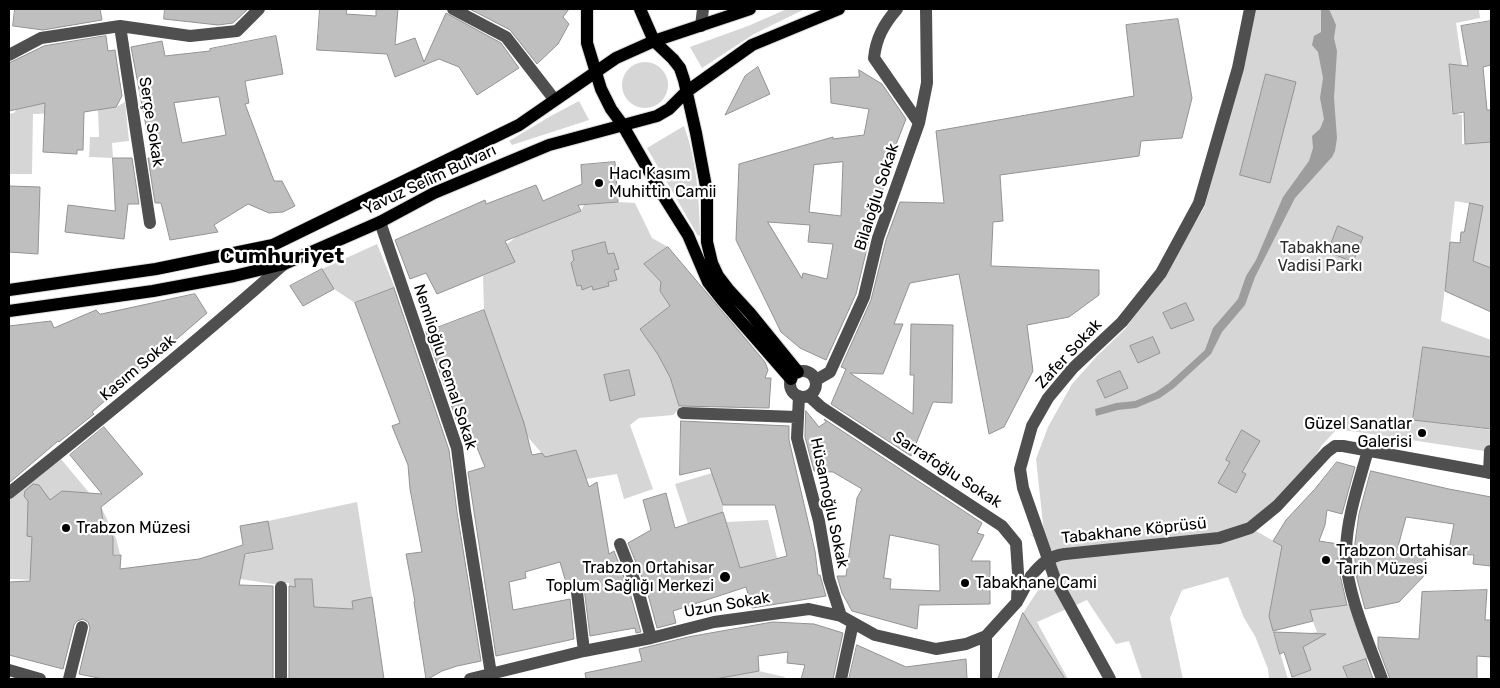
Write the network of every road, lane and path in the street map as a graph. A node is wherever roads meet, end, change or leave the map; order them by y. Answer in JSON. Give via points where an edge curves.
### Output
{"nodes":[{"id":1,"x":259,"y":9,"type":"edge"},
{"id":2,"x":453,"y":9,"type":"edge"},
{"id":3,"x":587,"y":9,"type":"edge"},
{"id":4,"x":640,"y":9,"type":"edge"},
{"id":5,"x":703,"y":9,"type":"edge"},
{"id":6,"x":750,"y":9,"type":"edge"},
{"id":7,"x":839,"y":9,"type":"edge"},
{"id":8,"x":898,"y":9,"type":"edge"},
{"id":9,"x":926,"y":9,"type":"edge"},
{"id":10,"x":1250,"y":9,"type":"edge"},
{"id":11,"x":120,"y":26,"type":"junction"},
{"id":12,"x":701,"y":26,"type":"junction"},
{"id":13,"x":654,"y":41,"type":"junction"},
{"id":14,"x":9,"y":56,"type":"edge"},
{"id":15,"x":596,"y":72,"type":"junction"},
{"id":16,"x":686,"y":92,"type":"junction"},
{"id":17,"x":554,"y":99,"type":"junction"},
{"id":18,"x":919,"y":123,"type":"junction"},
{"id":19,"x":622,"y":124,"type":"junction"},
{"id":20,"x":380,"y":222,"type":"junction"},
{"id":21,"x":150,"y":223,"type":"dead end"},
{"id":22,"x":707,"y":242,"type":"junction"},
{"id":23,"x":693,"y":245,"type":"junction"},
{"id":24,"x":284,"y":264,"type":"junction"},
{"id":25,"x":9,"y":290,"type":"edge"},
{"id":26,"x":9,"y":311,"type":"edge"},
{"id":27,"x":795,"y":375,"type":"junction"},
{"id":28,"x":816,"y":380,"type":"junction"},
{"id":29,"x":804,"y":396,"type":"junction"},
{"id":30,"x":682,"y":412,"type":"dead end"},
{"id":31,"x":797,"y":417,"type":"junction"},
{"id":32,"x":1368,"y":450,"type":"junction"},
{"id":33,"x":1490,"y":452,"type":"dead end"},
{"id":34,"x":1490,"y":473,"type":"edge"},
{"id":35,"x":9,"y":493,"type":"edge"},
{"id":36,"x":620,"y":544,"type":"dead end"},
{"id":37,"x":281,"y":587,"type":"dead end"},
{"id":38,"x":577,"y":592,"type":"dead end"},
{"id":39,"x":1017,"y":602,"type":"junction"},
{"id":40,"x":841,"y":616,"type":"junction"},
{"id":41,"x":853,"y":623,"type":"junction"},
{"id":42,"x":82,"y":626,"type":"dead end"},
{"id":43,"x":986,"y":636,"type":"junction"},
{"id":44,"x":651,"y":638,"type":"junction"},
{"id":45,"x":584,"y":651,"type":"junction"},
{"id":46,"x":9,"y":670,"type":"edge"},
{"id":47,"x":491,"y":674,"type":"junction"},
{"id":48,"x":40,"y":679,"type":"edge"},
{"id":49,"x":69,"y":679,"type":"edge"},
{"id":50,"x":281,"y":679,"type":"edge"},
{"id":51,"x":470,"y":679,"type":"edge"},
{"id":52,"x":841,"y":679,"type":"edge"},
{"id":53,"x":986,"y":679,"type":"edge"},
{"id":54,"x":1110,"y":679,"type":"edge"},
{"id":55,"x":1382,"y":679,"type":"edge"}],
"edges":[{"from":1,"to":11,"type":"street","via":[[236,32],[190,36]]},
{"from":2,"to":17,"type":"street","via":[[506,37]]},
{"from":3,"to":15,"type":"main road","via":[[587,43]]},
{"from":4,"to":13,"type":"main road"},
{"from":5,"to":12,"type":"street"},
{"from":6,"to":12,"type":"main road","name":"Yavuz Selim Bulvarı"},
{"from":7,"to":16,"type":"main road","name":"Yavuz Selim Bulvarı","via":[[752,45]]},
{"from":8,"to":18,"type":"street","via":[[885,23],[875,44],[874,58]]},
{"from":9,"to":18,"type":"street","name":"Bilaloğlu Sokak","via":[[927,83]]},
{"from":10,"to":54,"type":"street","name":"Zafer Sokak","via":[[1238,68],[1199,203],[1161,273],[1122,322],[1073,368],[1048,398],[1032,426],[1020,470],[1023,488],[1055,579]]},
{"from":11,"to":14,"type":"street","via":[[41,38]]},
{"from":11,"to":21,"type":"street","name":"Serçe Sokak"},
{"from":12,"to":13,"type":"main road","name":"Yavuz Selim Bulvarı"},
{"from":13,"to":15,"type":"main road","name":"Yavuz Selim Bulvarı","via":[[616,58]]},
{"from":13,"to":16,"type":"main road","via":[[680,68]]},
{"from":15,"to":17,"type":"main road","name":"Yavuz Selim Bulvarı"},
{"from":15,"to":19,"type":"main road","via":[[601,89]]},
{"from":16,"to":19,"type":"main road","name":"Yavuz Selim Bulvarı","via":[[657,116]]},
{"from":16,"to":22,"type":"main road","via":[[706,192]]},
{"from":17,"to":25,"type":"main road","name":"Yavuz Selim Bulvarı","via":[[518,125],[273,245],[149,270]]},
{"from":18,"to":28,"type":"street","name":"Bilaloğlu Sokak","via":[[878,238],[864,297],[830,372]]},
{"from":19,"to":20,"type":"main road","name":"Yavuz Selim Bulvarı","via":[[549,145],[434,192]]},
{"from":19,"to":23,"type":"main road"},
{"from":20,"to":24,"type":"main road","name":"Yavuz Selim Bulvarı"},
{"from":20,"to":47,"type":"street","name":"Nemlioğlu Cemal Sokak","via":[[458,448]]},
{"from":22,"to":23,"type":"street"},
{"from":22,"to":27,"type":"main road","via":[[718,276]]},
{"from":23,"to":27,"type":"main road","via":[[708,282]]},
{"from":24,"to":26,"type":"main road","name":"Yavuz Selim Bulvarı","via":[[153,291]]},
{"from":24,"to":35,"type":"street","name":"Kasım Sokak","via":[[135,393]]},
{"from":27,"to":28,"type":"street","via":[[806,371]]},
{"from":27,"to":29,"type":"street","via":[[790,386],[792,391]]},
{"from":28,"to":29,"type":"street","via":[[815,390]]},
{"from":29,"to":31,"type":"street","name":"Hüsamoğlu Sokak"},
{"from":29,"to":39,"type":"street","name":"Sarrafoğlu Sokak","via":[[1002,526],[1016,543]]},
{"from":30,"to":31,"type":"street"},
{"from":31,"to":40,"type":"street","name":"Hüsamoğlu Sokak","via":[[797,438],[819,521],[829,579]]},
{"from":32,"to":34,"type":"street","name":"Tabakhane Köprüsü"},
{"from":32,"to":39,"type":"street","name":"Tabakhane Köprüsü","bridge":true,"via":[[1343,446],[1328,450],[1277,506],[1250,528],[1219,538],[1054,556],[1040,564]]},
{"from":32,"to":55,"type":"street","via":[[1351,509],[1346,552],[1354,599]]},
{"from":33,"to":34,"type":"street"},
{"from":36,"to":44,"type":"street","via":[[638,590]]},
{"from":37,"to":50,"type":"street"},
{"from":38,"to":45,"type":"street"},
{"from":39,"to":43,"type":"street","name":"Tabakhane Köprüsü"},
{"from":40,"to":41,"type":"street","name":"Uzun Sokak"},
{"from":40,"to":44,"type":"street","name":"Uzun Sokak","via":[[809,609],[760,614]]},
{"from":41,"to":43,"type":"street","name":"Uzun Sokak","via":[[875,635],[936,649],[966,644]]},
{"from":41,"to":52,"type":"street"},
{"from":42,"to":49,"type":"street"},
{"from":43,"to":53,"type":"street"},
{"from":44,"to":45,"type":"street","name":"Uzun Sokak"},
{"from":45,"to":47,"type":"street","name":"Uzun Sokak"},
{"from":46,"to":48,"type":"street"},
{"from":47,"to":51,"type":"street","name":"Uzun Sokak"}]}
